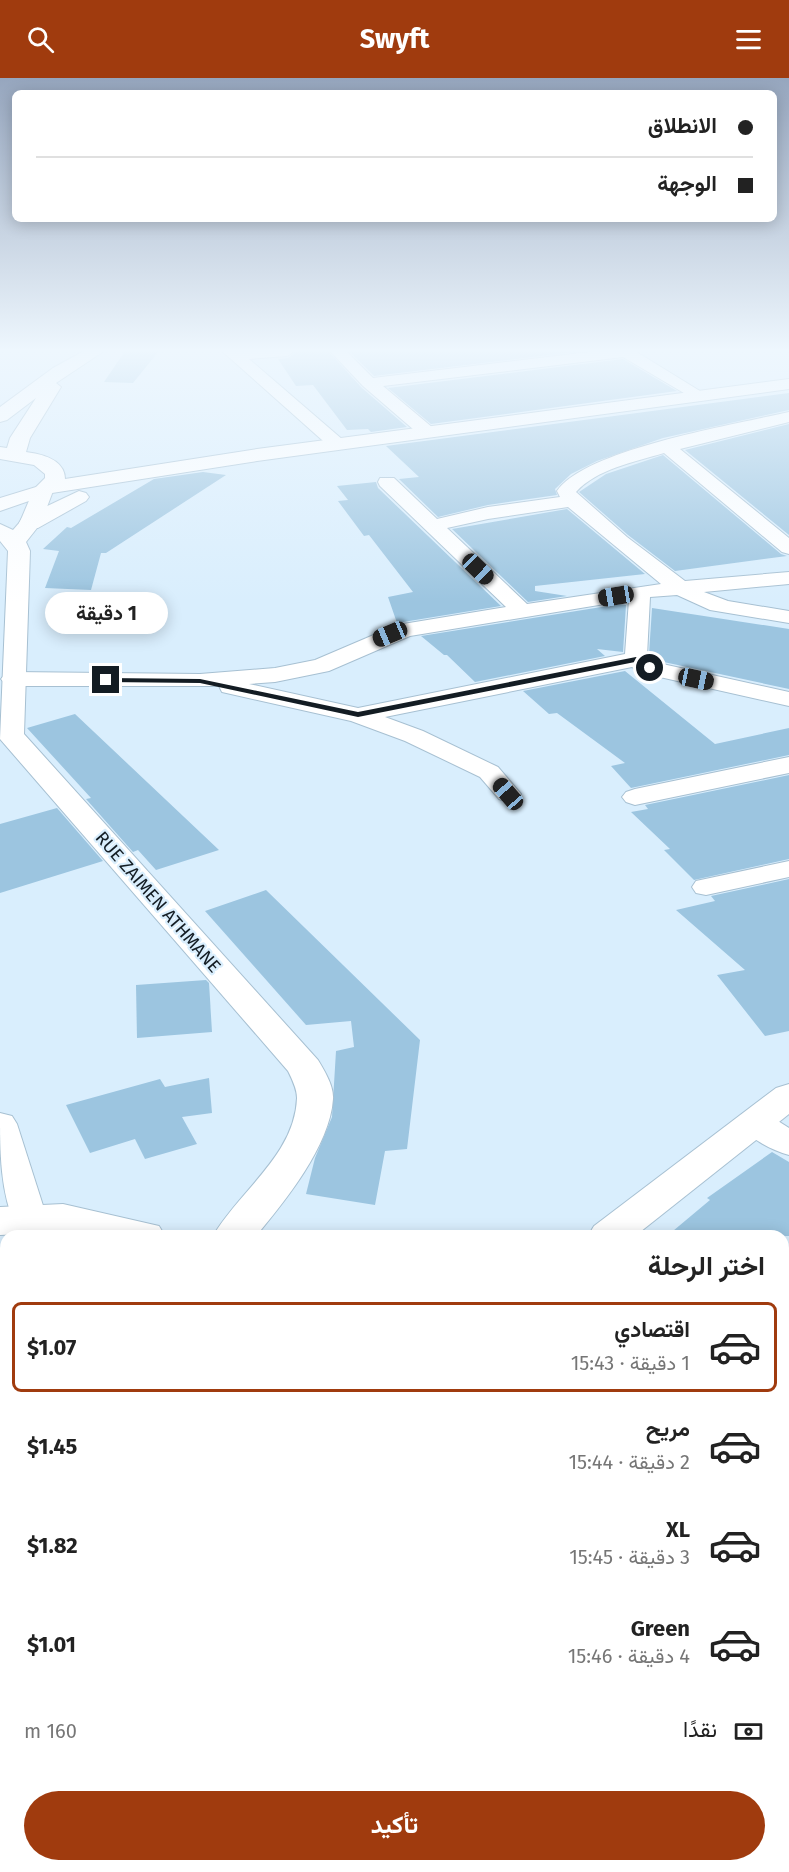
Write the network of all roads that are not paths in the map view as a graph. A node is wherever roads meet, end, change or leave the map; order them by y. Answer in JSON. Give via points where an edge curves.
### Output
{"nodes":[{"id":1,"x":22,"y":435,"type":"edge"},
{"id":2,"x":326,"y":435,"type":"edge"},
{"id":3,"x":407,"y":435,"type":"edge"},
{"id":4,"x":729,"y":435,"type":"edge"},
{"id":5,"x":337,"y":444,"type":"junction"},
{"id":6,"x":668,"y":448,"type":"junction"},
{"id":7,"x":8,"y":454,"type":"edge"},
{"id":8,"x":48,"y":464,"type":"junction"},
{"id":9,"x":142,"y":472,"type":"junction"},
{"id":10,"x":387,"y":482,"type":"dead end"},
{"id":11,"x":45,"y":490,"type":"junction"},
{"id":12,"x":572,"y":501,"type":"junction"},
{"id":13,"x":0,"y":505,"type":"edge"},
{"id":14,"x":432,"y":526,"type":"junction"},
{"id":15,"x":15,"y":532,"type":"edge"},
{"id":16,"x":789,"y":548,"type":"edge"},
{"id":17,"x":789,"y":578,"type":"edge"},
{"id":18,"x":682,"y":589,"type":"junction"},
{"id":19,"x":640,"y":592,"type":"junction"},
{"id":20,"x":522,"y":611,"type":"junction"},
{"id":21,"x":789,"y":617,"type":"edge"},
{"id":22,"x":636,"y":659,"type":"junction"},
{"id":23,"x":13,"y":679,"type":"junction"},
{"id":24,"x":200,"y":681,"type":"junction"},
{"id":25,"x":789,"y":699,"type":"edge"},
{"id":26,"x":358,"y":715,"type":"junction"},
{"id":27,"x":789,"y":765,"type":"edge"},
{"id":28,"x":508,"y":794,"type":"dead end"},
{"id":29,"x":635,"y":796,"type":"dead end"},
{"id":30,"x":789,"y":869,"type":"edge"},
{"id":31,"x":706,"y":887,"type":"dead end"},
{"id":32,"x":789,"y":1096,"type":"edge"},
{"id":33,"x":755,"y":1122,"type":"junction"},
{"id":34,"x":0,"y":1124,"type":"edge"},
{"id":35,"x":789,"y":1144,"type":"edge"},
{"id":36,"x":15,"y":1220,"type":"edge"},
{"id":37,"x":121,"y":1230,"type":"edge"},
{"id":38,"x":238,"y":1230,"type":"edge"},
{"id":39,"x":616,"y":1230,"type":"edge"}],
"edges":[{"from":1,"to":7,"type":"main road"},
{"from":2,"to":5,"type":"street"},
{"from":3,"to":5,"type":"main road"},
{"from":4,"to":6,"type":"street"},
{"from":5,"to":9,"type":"main road"},
{"from":6,"to":12,"type":"street","via":[[605,465],[584,475],[568,487],[567,496]]},
{"from":6,"to":16,"type":"street"},
{"from":7,"to":8,"type":"main road"},
{"from":8,"to":9,"type":"main road"},
{"from":8,"to":11,"type":"main road","via":[[55,472],[55,480]]},
{"from":9,"to":11,"type":"main road"},
{"from":9,"to":15,"type":"main road","via":[[80,497]]},
{"from":10,"to":14,"type":"street"},
{"from":11,"to":13,"type":"main road"},
{"from":11,"to":15,"type":"main road"},
{"from":12,"to":14,"type":"street"},
{"from":12,"to":18,"type":"street"},
{"from":14,"to":20,"type":"street"},
{"from":15,"to":23,"type":"main road","name":"RUE ZAIMEN ATHMANE","via":[[19,551]]},
{"from":17,"to":18,"type":"street"},
{"from":18,"to":19,"type":"street"},
{"from":18,"to":21,"type":"street","via":[[706,602],[732,609]]},
{"from":19,"to":20,"type":"street"},
{"from":19,"to":22,"type":"street"},
{"from":20,"to":24,"type":"street","via":[[405,630],[321,666],[275,675]]},
{"from":22,"to":25,"type":"street","via":[[650,668]]},
{"from":22,"to":26,"type":"street"},
{"from":23,"to":24,"type":"street"},
{"from":23,"to":38,"type":"main road","name":"RUE ZAIMEN ATHMANE","via":[[11,735],[305,1068],[315,1096],[307,1126],[291,1159]]},
{"from":24,"to":26,"type":"street"},
{"from":26,"to":28,"type":"street","via":[[414,736],[489,772]]},
{"from":27,"to":29,"type":"street"},
{"from":30,"to":31,"type":"street"},
{"from":32,"to":33,"type":"main road"},
{"from":33,"to":35,"type":"street"},
{"from":33,"to":39,"type":"main road"},
{"from":34,"to":36,"type":"street"},
{"from":36,"to":37,"type":"main road","via":[[89,1222]]}]}
